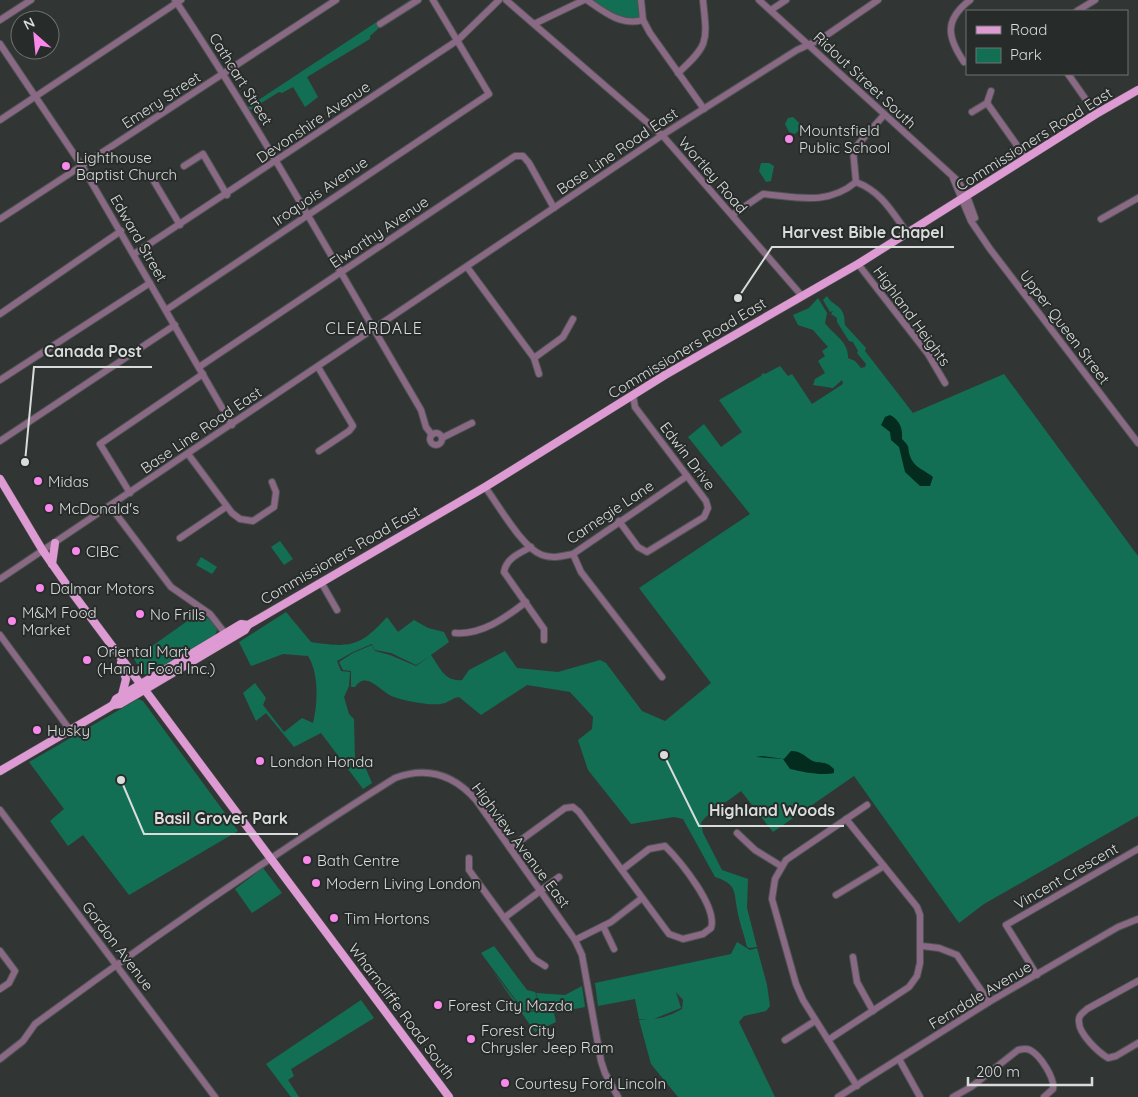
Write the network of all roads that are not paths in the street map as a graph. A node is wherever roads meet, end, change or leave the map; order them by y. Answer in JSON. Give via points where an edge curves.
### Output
{"nodes":[{"id":1,"x":31,"y":0,"type":"edge"},
{"id":2,"x":336,"y":0,"type":"edge"},
{"id":3,"x":418,"y":0,"type":"edge"},
{"id":4,"x":433,"y":0,"type":"edge"},
{"id":5,"x":499,"y":0,"type":"edge"},
{"id":6,"x":506,"y":0,"type":"edge"},
{"id":7,"x":586,"y":0,"type":"edge"},
{"id":8,"x":641,"y":0,"type":"edge"},
{"id":9,"x":703,"y":0,"type":"edge"},
{"id":10,"x":760,"y":0,"type":"edge"},
{"id":11,"x":786,"y":0,"type":"edge"},
{"id":12,"x":878,"y":0,"type":"edge"},
{"id":13,"x":970,"y":0,"type":"edge"},
{"id":14,"x":1094,"y":0,"type":"edge"},
{"id":15,"x":178,"y":1,"type":"edge"},
{"id":16,"x":771,"y":10,"type":"junction"},
{"id":17,"x":1079,"y":10,"type":"edge"},
{"id":18,"x":0,"y":20,"type":"edge"},
{"id":19,"x":643,"y":20,"type":"junction"},
{"id":20,"x":380,"y":24,"type":"dead end"},
{"id":21,"x":534,"y":24,"type":"junction"},
{"id":22,"x":458,"y":40,"type":"junction"},
{"id":23,"x":0,"y":44,"type":"edge"},
{"id":24,"x":808,"y":44,"type":"junction"},
{"id":25,"x":964,"y":62,"type":"dead end"},
{"id":26,"x":225,"y":73,"type":"junction"},
{"id":27,"x":678,"y":73,"type":"junction"},
{"id":28,"x":1069,"y":75,"type":"edge"},
{"id":29,"x":991,"y":91,"type":"dead end"},
{"id":30,"x":1137,"y":93,"type":"edge"},
{"id":31,"x":36,"y":97,"type":"junction"},
{"id":32,"x":986,"y":104,"type":"junction"},
{"id":33,"x":704,"y":109,"type":"junction"},
{"id":34,"x":972,"y":112,"type":"dead end"},
{"id":35,"x":1096,"y":114,"type":"junction"},
{"id":36,"x":884,"y":115,"type":"junction"},
{"id":37,"x":0,"y":120,"type":"edge"},
{"id":38,"x":663,"y":136,"type":"junction"},
{"id":39,"x":1026,"y":158,"type":"junction"},
{"id":40,"x":277,"y":161,"type":"junction"},
{"id":41,"x":82,"y":166,"type":"junction"},
{"id":42,"x":184,"y":166,"type":"dead end"},
{"id":43,"x":152,"y":178,"type":"dead end"},
{"id":44,"x":856,"y":182,"type":"junction"},
{"id":45,"x":227,"y":195,"type":"junction"},
{"id":46,"x":965,"y":198,"type":"junction"},
{"id":47,"x":1138,"y":198,"type":"edge"},
{"id":48,"x":554,"y":208,"type":"junction"},
{"id":49,"x":308,"y":214,"type":"junction"},
{"id":50,"x":732,"y":215,"type":"junction"},
{"id":51,"x":0,"y":219,"type":"edge"},
{"id":52,"x":1101,"y":219,"type":"dead end"},
{"id":53,"x":180,"y":225,"type":"junction"},
{"id":54,"x":121,"y":231,"type":"junction"},
{"id":55,"x":908,"y":234,"type":"junction"},
{"id":56,"x":134,"y":254,"type":"junction"},
{"id":57,"x":858,"y":264,"type":"junction"},
{"id":58,"x":467,"y":267,"type":"junction"},
{"id":59,"x":342,"y":272,"type":"junction"},
{"id":60,"x":150,"y":283,"type":"junction"},
{"id":61,"x":802,"y":296,"type":"junction"},
{"id":62,"x":166,"y":310,"type":"junction"},
{"id":63,"x":0,"y":314,"type":"edge"},
{"id":64,"x":573,"y":319,"type":"dead end"},
{"id":65,"x":175,"y":325,"type":"junction"},
{"id":66,"x":374,"y":329,"type":"junction"},
{"id":67,"x":534,"y":358,"type":"junction"},
{"id":68,"x":318,"y":367,"type":"junction"},
{"id":69,"x":201,"y":371,"type":"junction"},
{"id":70,"x":539,"y":374,"type":"dead end"},
{"id":71,"x":0,"y":380,"type":"edge"},
{"id":72,"x":945,"y":383,"type":"dead end"},
{"id":73,"x":633,"y":395,"type":"junction"},
{"id":74,"x":472,"y":423,"type":"dead end"},
{"id":75,"x":232,"y":425,"type":"junction"},
{"id":76,"x":432,"y":434,"type":"junction"},
{"id":77,"x":442,"y":438,"type":"junction"},
{"id":78,"x":0,"y":441,"type":"edge"},
{"id":79,"x":1138,"y":443,"type":"edge"},
{"id":80,"x":319,"y":450,"type":"dead end"},
{"id":81,"x":188,"y":454,"type":"junction"},
{"id":82,"x":687,"y":476,"type":"junction"},
{"id":83,"x":0,"y":479,"type":"edge"},
{"id":84,"x":272,"y":482,"type":"dead end"},
{"id":85,"x":486,"y":487,"type":"junction"},
{"id":86,"x":130,"y":493,"type":"junction"},
{"id":87,"x":110,"y":506,"type":"junction"},
{"id":88,"x":226,"y":507,"type":"junction"},
{"id":89,"x":619,"y":521,"type":"junction"},
{"id":90,"x":180,"y":538,"type":"dead end"},
{"id":91,"x":55,"y":543,"type":"junction"},
{"id":92,"x":531,"y":547,"type":"junction"},
{"id":93,"x":43,"y":551,"type":"junction"},
{"id":94,"x":573,"y":554,"type":"junction"},
{"id":95,"x":52,"y":564,"type":"junction"},
{"id":96,"x":0,"y":580,"type":"edge"},
{"id":97,"x":321,"y":582,"type":"junction"},
{"id":98,"x":526,"y":602,"type":"junction"},
{"id":99,"x":337,"y":610,"type":"dead end"},
{"id":100,"x":455,"y":633,"type":"dead end"},
{"id":101,"x":0,"y":635,"type":"edge"},
{"id":102,"x":228,"y":636,"type":"junction"},
{"id":103,"x":544,"y":640,"type":"dead end"},
{"id":104,"x":119,"y":656,"type":"junction"},
{"id":105,"x":662,"y":677,"type":"dead end"},
{"id":106,"x":142,"y":687,"type":"junction"},
{"id":107,"x":121,"y":695,"type":"junction"},
{"id":108,"x":112,"y":705,"type":"junction"},
{"id":109,"x":70,"y":730,"type":"junction"},
{"id":110,"x":0,"y":771,"type":"edge"},
{"id":111,"x":867,"y":805,"type":"dead end"},
{"id":112,"x":0,"y":810,"type":"edge"},
{"id":113,"x":846,"y":818,"type":"junction"},
{"id":114,"x":737,"y":833,"type":"dead end"},
{"id":115,"x":510,"y":848,"type":"junction"},
{"id":116,"x":1138,"y":849,"type":"edge"},
{"id":117,"x":469,"y":858,"type":"dead end"},
{"id":118,"x":270,"y":859,"type":"junction"},
{"id":119,"x":781,"y":866,"type":"junction"},
{"id":120,"x":884,"y":866,"type":"junction"},
{"id":121,"x":623,"y":869,"type":"junction"},
{"id":122,"x":560,"y":877,"type":"dead end"},
{"id":123,"x":541,"y":891,"type":"junction"},
{"id":124,"x":836,"y":895,"type":"dead end"},
{"id":125,"x":642,"y":898,"type":"junction"},
{"id":126,"x":504,"y":918,"type":"junction"},
{"id":127,"x":1138,"y":919,"type":"edge"},
{"id":128,"x":603,"y":926,"type":"junction"},
{"id":129,"x":575,"y":940,"type":"junction"},
{"id":130,"x":922,"y":946,"type":"junction"},
{"id":131,"x":614,"y":949,"type":"dead end"},
{"id":132,"x":0,"y":951,"type":"edge"},
{"id":133,"x":853,"y":957,"type":"dead end"},
{"id":134,"x":116,"y":965,"type":"junction"},
{"id":135,"x":545,"y":966,"type":"dead end"},
{"id":136,"x":1037,"y":975,"type":"junction"},
{"id":137,"x":1138,"y":981,"type":"edge"},
{"id":138,"x":0,"y":990,"type":"edge"},
{"id":139,"x":989,"y":1002,"type":"junction"},
{"id":140,"x":874,"y":1011,"type":"junction"},
{"id":141,"x":815,"y":1021,"type":"junction"},
{"id":142,"x":784,"y":1040,"type":"dead end"},
{"id":143,"x":828,"y":1040,"type":"junction"},
{"id":144,"x":1138,"y":1043,"type":"edge"},
{"id":145,"x":0,"y":1059,"type":"edge"},
{"id":146,"x":899,"y":1059,"type":"junction"},
{"id":147,"x":857,"y":1086,"type":"junction"},
{"id":148,"x":215,"y":1097,"type":"edge"},
{"id":149,"x":449,"y":1097,"type":"edge"},
{"id":150,"x":618,"y":1097,"type":"edge"},
{"id":151,"x":838,"y":1097,"type":"edge"},
{"id":152,"x":920,"y":1097,"type":"edge"},
{"id":153,"x":953,"y":1097,"type":"edge"},
{"id":154,"x":1044,"y":1097,"type":"edge"}],
"edges":[{"from":1,"to":18,"type":"street"},
{"from":2,"to":26,"type":"street","name":"Emery Street"},
{"from":3,"to":20,"type":"street"},
{"from":4,"to":22,"type":"street"},
{"from":5,"to":22,"type":"street","name":"Devonshire Avenue"},
{"from":6,"to":21,"type":"street","name":"Wortley Road"},
{"from":7,"to":19,"type":"street","via":[[624,22],[632,24]]},
{"from":7,"to":21,"type":"street"},
{"from":8,"to":19,"type":"street"},
{"from":9,"to":27,"type":"street","via":[[706,41],[694,59]]},
{"from":10,"to":16,"type":"street","name":"Ridout Street South"},
{"from":11,"to":16,"type":"street"},
{"from":12,"to":24,"type":"street","name":"Base Line Road East"},
{"from":13,"to":25,"type":"street","via":[[954,16],[950,26],[953,43]]},
{"from":14,"to":17,"type":"street"},
{"from":15,"to":26,"type":"street","name":"Cathcart Street"},
{"from":15,"to":31,"type":"street"},
{"from":16,"to":24,"type":"street","name":"Ridout Street South"},
{"from":19,"to":27,"type":"street"},
{"from":21,"to":38,"type":"street","name":"Wortley Road"},
{"from":22,"to":40,"type":"street","name":"Devonshire Avenue"},
{"from":22,"to":49,"type":"street","name":"Iroquois Avenue","via":[[489,94]]},
{"from":23,"to":31,"type":"street","name":"Edward Street"},
{"from":24,"to":33,"type":"street","name":"Base Line Road East"},
{"from":24,"to":36,"type":"street","name":"Ridout Street South"},
{"from":26,"to":40,"type":"street","name":"Cathcart Street"},
{"from":26,"to":41,"type":"street","name":"Emery Street"},
{"from":27,"to":33,"type":"street"},
{"from":28,"to":35,"type":"street"},
{"from":29,"to":32,"type":"street"},
{"from":30,"to":35,"type":"main road","name":"Commissioners Road East"},
{"from":31,"to":37,"type":"street"},
{"from":31,"to":41,"type":"street","name":"Edward Street"},
{"from":32,"to":34,"type":"street"},
{"from":32,"to":39,"type":"street"},
{"from":33,"to":38,"type":"street","name":"Base Line Road East"},
{"from":35,"to":39,"type":"main road","name":"Commissioners Road East"},
{"from":36,"to":44,"type":"street","via":[[853,150]]},
{"from":36,"to":46,"type":"street","name":"Ridout Street South","via":[[953,178]]},
{"from":38,"to":48,"type":"street","name":"Base Line Road East"},
{"from":38,"to":50,"type":"street","name":"Wortley Road"},
{"from":39,"to":46,"type":"main road","name":"Commissioners Road East"},
{"from":40,"to":45,"type":"street","name":"Devonshire Avenue"},
{"from":40,"to":49,"type":"street","name":"Cathcart Street"},
{"from":41,"to":51,"type":"street","name":"Emery Street"},
{"from":41,"to":54,"type":"street","name":"Edward Street"},
{"from":42,"to":45,"type":"street","via":[[202,154]]},
{"from":43,"to":53,"type":"street"},
{"from":44,"to":50,"type":"street","via":[[846,190],[814,200],[763,194]]},
{"from":44,"to":55,"type":"street","via":[[884,200]]},
{"from":45,"to":53,"type":"street","name":"Devonshire Avenue"},
{"from":46,"to":55,"type":"main road","name":"Commissioners Road East"},
{"from":46,"to":79,"type":"street","name":"Upper Queen Street","via":[[975,225],[990,249]]},
{"from":47,"to":52,"type":"street"},
{"from":48,"to":58,"type":"street","name":"Base Line Road East"},
{"from":48,"to":59,"type":"street","name":"Elworthy Avenue","via":[[529,162],[523,156],[515,156]]},
{"from":49,"to":59,"type":"street","name":"Cathcart Street"},
{"from":49,"to":62,"type":"street","name":"Iroquois Avenue"},
{"from":50,"to":61,"type":"street","name":"Wortley Road"},
{"from":53,"to":56,"type":"street","name":"Devonshire Avenue"},
{"from":54,"to":56,"type":"street","name":"Edward Street"},
{"from":54,"to":63,"type":"street"},
{"from":55,"to":57,"type":"main road","name":"Commissioners Road East"},
{"from":56,"to":60,"type":"street","name":"Edward Street"},
{"from":57,"to":61,"type":"main road","name":"Commissioners Road East"},
{"from":57,"to":72,"type":"street","name":"Highland Heights","via":[[928,354]]},
{"from":58,"to":66,"type":"street","name":"Base Line Road East"},
{"from":58,"to":67,"type":"street"},
{"from":59,"to":66,"type":"street","name":"Cathcart Street"},
{"from":59,"to":69,"type":"street","name":"Elworthy Avenue"},
{"from":60,"to":62,"type":"street","name":"Edward Street"},
{"from":60,"to":71,"type":"street"},
{"from":61,"to":73,"type":"main road","name":"Commissioners Road East"},
{"from":62,"to":65,"type":"street","name":"Edward Street"},
{"from":64,"to":67,"type":"street","via":[[563,337]]},
{"from":65,"to":69,"type":"street","name":"Edward Street"},
{"from":65,"to":78,"type":"street"},
{"from":66,"to":68,"type":"street","name":"Base Line Road East"},
{"from":66,"to":76,"type":"street"},
{"from":67,"to":70,"type":"street"},
{"from":68,"to":75,"type":"street","name":"Base Line Road East"},
{"from":68,"to":80,"type":"street","via":[[353,426]]},
{"from":69,"to":75,"type":"street","name":"Edward Street"},
{"from":69,"to":86,"type":"street","name":"Elworthy Avenue","via":[[100,444]]},
{"from":73,"to":82,"type":"street","name":"Edwin Drive","via":[[635,407]]},
{"from":73,"to":85,"type":"main road","name":"Commissioners Road East"},
{"from":74,"to":77,"type":"street"},
{"from":75,"to":81,"type":"street","name":"Base Line Road East"},
{"from":76,"to":77,"type":"street"},
{"from":76,"to":77,"type":"street","via":[[430,440],[433,445],[440,444]]},
{"from":81,"to":86,"type":"street","name":"Base Line Road East"},
{"from":81,"to":88,"type":"street"},
{"from":82,"to":89,"type":"street","name":"Carnegie Lane"},
{"from":82,"to":89,"type":"street","name":"Edwin Drive","via":[[706,501],[708,508],[704,517],[647,552],[638,547]]},
{"from":83,"to":93,"type":"main road","name":"Wharncliffe Road South"},
{"from":84,"to":88,"type":"street","via":[[276,492],[274,507],[253,521],[240,519]]},
{"from":85,"to":92,"type":"street","name":"Carnegie Lane"},
{"from":85,"to":97,"type":"main road","name":"Commissioners Road East"},
{"from":86,"to":87,"type":"street","name":"Base Line Road East"},
{"from":87,"to":91,"type":"street","name":"Base Line Road East"},
{"from":87,"to":102,"type":"street","via":[[171,587],[210,614]]},
{"from":88,"to":90,"type":"street"},
{"from":89,"to":94,"type":"street","name":"Carnegie Lane"},
{"from":91,"to":93,"type":"street","name":"Base Line Road East"},
{"from":91,"to":95,"type":"main road"},
{"from":92,"to":94,"type":"street","name":"Carnegie Lane","via":[[550,557]]},
{"from":92,"to":98,"type":"street","via":[[510,559],[504,572]]},
{"from":93,"to":95,"type":"main road","name":"Wharncliffe Road South"},
{"from":93,"to":96,"type":"street","name":"Base Line Road East"},
{"from":94,"to":105,"type":"street","via":[[581,572]]},
{"from":95,"to":104,"type":"main road","name":"Wharncliffe Road South"},
{"from":97,"to":99,"type":"street"},
{"from":97,"to":102,"type":"main road","name":"Commissioners Road East","via":[[248,625],[245,630]]},
{"from":98,"to":100,"type":"street","via":[[485,628],[467,634]]},
{"from":98,"to":103,"type":"street","via":[[544,629]]},
{"from":101,"to":109,"type":"street"},
{"from":102,"to":106,"type":"main road","name":"Commissioners Road East"},
{"from":104,"to":106,"type":"main road","name":"Wharncliffe Road South"},
{"from":104,"to":107,"type":"main road","via":[[126,679]]},
{"from":106,"to":107,"type":"main road"},
{"from":106,"to":108,"type":"main road","via":[[120,704]]},
{"from":106,"to":118,"type":"main road","name":"Wharncliffe Road South"},
{"from":107,"to":108,"type":"main road"},
{"from":108,"to":109,"type":"main road"},
{"from":109,"to":110,"type":"main road"},
{"from":111,"to":113,"type":"street"},
{"from":112,"to":134,"type":"street","name":"Gordon Avenue"},
{"from":113,"to":119,"type":"street"},
{"from":113,"to":120,"type":"street"},
{"from":114,"to":119,"type":"street","via":[[755,850]]},
{"from":115,"to":118,"type":"street","name":"Highview Avenue East","via":[[476,800],[460,785],[442,775],[420,772],[395,778]]},
{"from":115,"to":121,"type":"street","via":[[565,808],[573,807]]},
{"from":115,"to":123,"type":"street","name":"Highview Avenue East"},
{"from":116,"to":136,"type":"street","name":"Vincent Crescent","via":[[1006,925]]},
{"from":117,"to":126,"type":"street","via":[[470,870]]},
{"from":118,"to":134,"type":"street","name":"Highview Avenue East"},
{"from":118,"to":149,"type":"main road","name":"Wharncliffe Road South"},
{"from":119,"to":141,"type":"street","via":[[772,893],[774,910],[796,984]]},
{"from":120,"to":124,"type":"street"},
{"from":120,"to":130,"type":"street","via":[[917,907]]},
{"from":121,"to":125,"type":"street"},
{"from":121,"to":125,"type":"street","via":[[649,849],[665,846],[706,900],[711,913],[711,928],[698,936],[678,938],[666,931]]},
{"from":122,"to":123,"type":"street"},
{"from":123,"to":126,"type":"street"},
{"from":123,"to":129,"type":"street","name":"Highview Avenue East"},
{"from":125,"to":128,"type":"street"},
{"from":126,"to":135,"type":"street","via":[[534,959]]},
{"from":127,"to":136,"type":"street","name":"Ferndale Avenue","via":[[1118,927]]},
{"from":128,"to":129,"type":"street"},
{"from":128,"to":131,"type":"street"},
{"from":129,"to":150,"type":"street","name":"Highview Avenue East","via":[[582,955],[601,1061]]},
{"from":130,"to":139,"type":"street","via":[[957,955]]},
{"from":130,"to":140,"type":"street","via":[[917,976],[909,987]]},
{"from":132,"to":138,"type":"street","via":[[15,971],[10,983]]},
{"from":133,"to":140,"type":"street","via":[[857,982]]},
{"from":134,"to":145,"type":"street","name":"Highview Avenue East","via":[[35,1024],[23,1041]]},
{"from":134,"to":148,"type":"street","name":"Gordon Avenue"},
{"from":136,"to":139,"type":"street","name":"Ferndale Avenue"},
{"from":137,"to":144,"type":"street","via":[[1087,1009],[1080,1015],[1079,1022],[1081,1030],[1108,1058]]},
{"from":139,"to":146,"type":"street","name":"Ferndale Avenue"},
{"from":140,"to":143,"type":"street"},
{"from":141,"to":142,"type":"street"},
{"from":141,"to":143,"type":"street"},
{"from":143,"to":147,"type":"street"},
{"from":146,"to":147,"type":"street","name":"Ferndale Avenue"},
{"from":146,"to":152,"type":"street"},
{"from":147,"to":151,"type":"street","name":"Ferndale Avenue"},
{"from":153,"to":154,"type":"street","via":[[1018,1050],[1027,1049],[1053,1078],[1053,1089]]}]}
